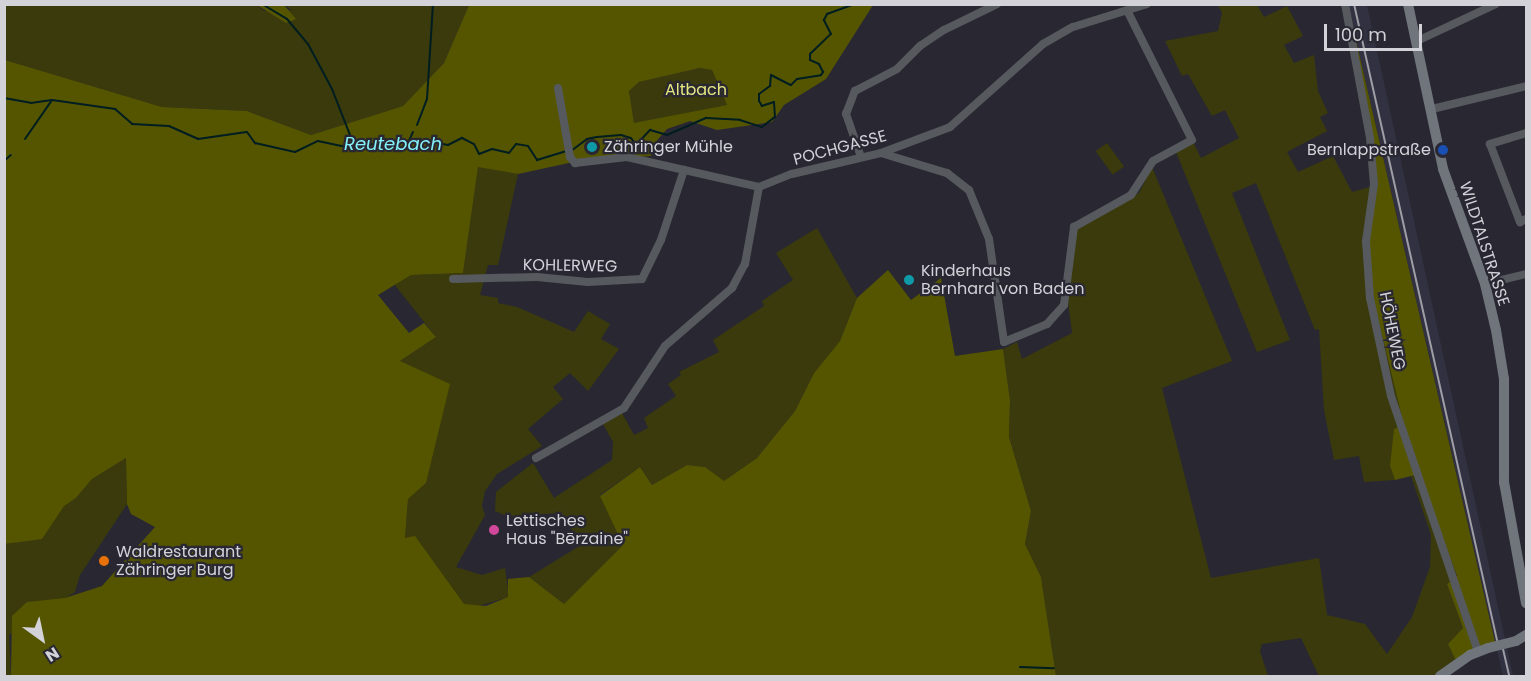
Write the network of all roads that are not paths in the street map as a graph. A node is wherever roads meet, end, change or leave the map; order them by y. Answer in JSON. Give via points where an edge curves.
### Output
{"nodes":[{"id":1,"x":997,"y":4,"type":"edge"},
{"id":2,"x":1146,"y":4,"type":"edge"},
{"id":3,"x":1345,"y":4,"type":"edge"},
{"id":4,"x":1408,"y":4,"type":"edge"},
{"id":5,"x":1496,"y":4,"type":"edge"},
{"id":6,"x":1128,"y":12,"type":"junction"},
{"id":7,"x":1417,"y":41,"type":"junction"},
{"id":8,"x":1527,"y":86,"type":"edge"},
{"id":9,"x":558,"y":88,"type":"dead end"},
{"id":10,"x":1432,"y":109,"type":"junction"},
{"id":11,"x":1527,"y":133,"type":"edge"},
{"id":12,"x":881,"y":153,"type":"junction"},
{"id":13,"x":861,"y":157,"type":"junction"},
{"id":14,"x":684,"y":170,"type":"junction"},
{"id":15,"x":759,"y":187,"type":"junction"},
{"id":16,"x":1527,"y":219,"type":"edge"},
{"id":17,"x":1527,"y":274,"type":"edge"},
{"id":18,"x":453,"y":279,"type":"dead end"},
{"id":19,"x":1485,"y":284,"type":"junction"},
{"id":20,"x":536,"y":458,"type":"dead end"},
{"id":21,"x":1527,"y":603,"type":"edge"},
{"id":22,"x":1527,"y":635,"type":"edge"},
{"id":23,"x":1483,"y":650,"type":"junction"},
{"id":24,"x":1440,"y":676,"type":"edge"}],
"edges":[{"from":1,"to":13,"type":"street","via":[[945,30],[920,46],[897,69],[855,91],[846,114]]},
{"from":2,"to":6,"type":"street","name":"POCHGASSE"},
{"from":3,"to":23,"type":"street","name":"HÖHEWEG","via":[[1370,138],[1374,184],[1366,241],[1370,298],[1391,396]]},
{"from":4,"to":7,"type":"street","name":"WILDTALSTRASSE"},
{"from":5,"to":7,"type":"street"},
{"from":6,"to":12,"type":"street","name":"POCHGASSE","via":[[1073,27],[1043,44],[950,127]]},
{"from":6,"to":12,"type":"street","via":[[1192,140],[1153,161],[1131,195],[1074,227],[1062,311],[1047,324],[1004,342],[985,222],[969,190],[947,173]]},
{"from":7,"to":10,"type":"street","name":"WILDTALSTRASSE"},
{"from":8,"to":10,"type":"street"},
{"from":9,"to":14,"type":"street","via":[[573,160],[627,157]]},
{"from":10,"to":19,"type":"street","name":"WILDTALSTRASSE","via":[[1443,169]]},
{"from":11,"to":16,"type":"street","via":[[1490,144],[1520,222]]},
{"from":12,"to":13,"type":"street","name":"POCHGASSE"},
{"from":13,"to":15,"type":"street","name":"POCHGASSE","via":[[792,174]]},
{"from":14,"to":15,"type":"street"},
{"from":14,"to":18,"type":"street","name":"KOHLERWEG","via":[[661,240],[642,279]]},
{"from":15,"to":20,"type":"street","via":[[745,264],[732,288],[664,346],[624,408]]},
{"from":17,"to":19,"type":"street"},
{"from":19,"to":21,"type":"street","name":"WILDTALSTRASSE","via":[[1504,379],[1504,482]]},
{"from":22,"to":23,"type":"street","bridge":true},
{"from":23,"to":24,"type":"street"}]}
